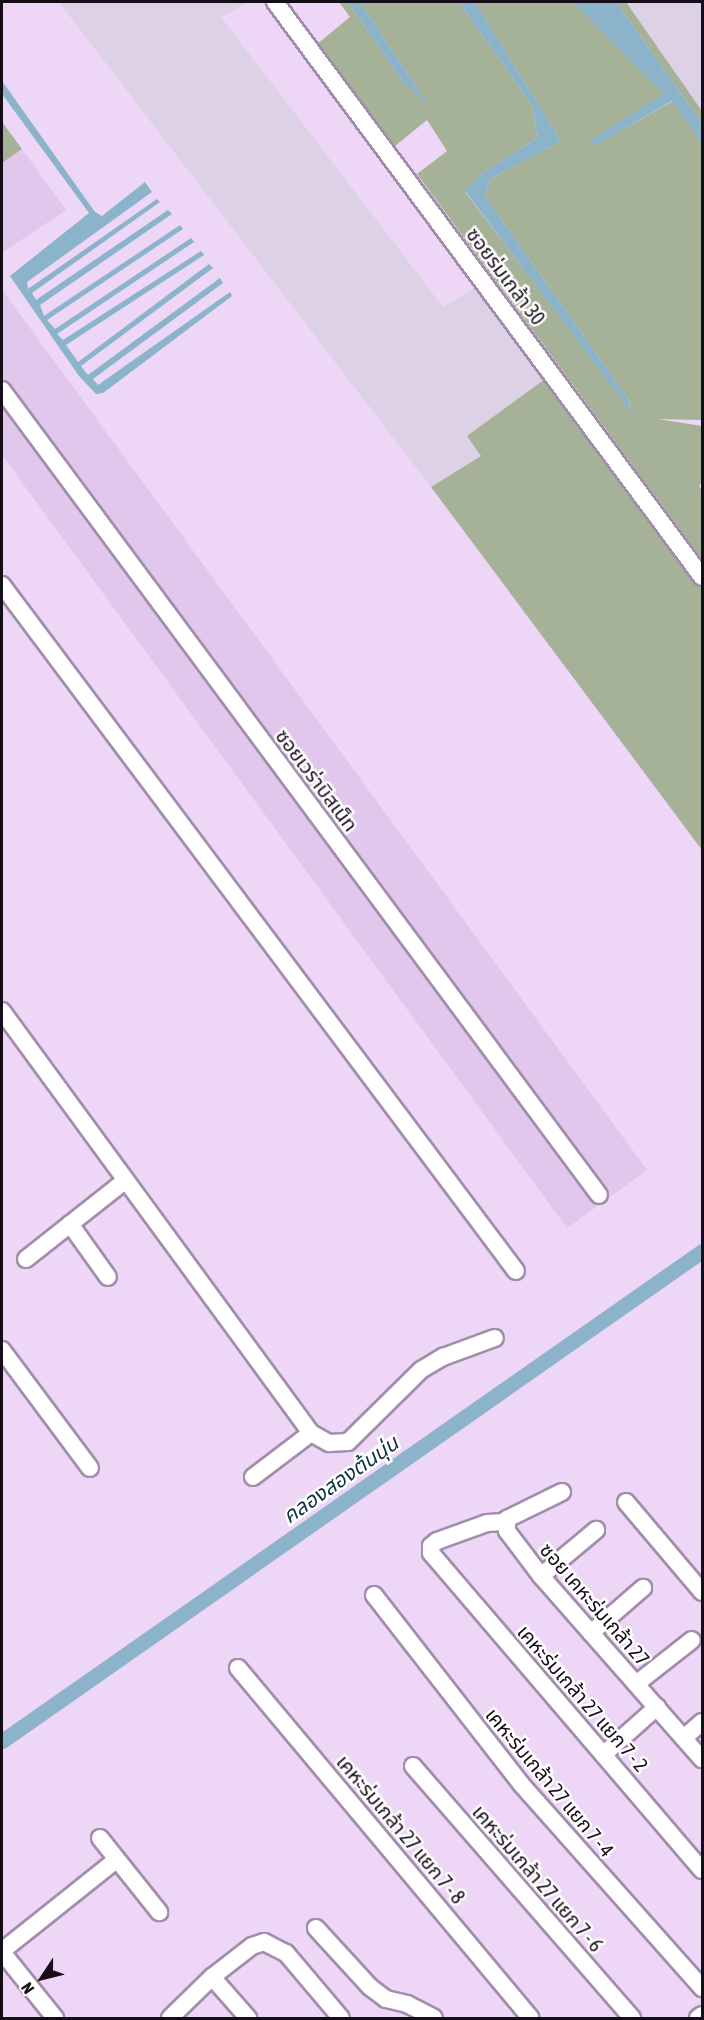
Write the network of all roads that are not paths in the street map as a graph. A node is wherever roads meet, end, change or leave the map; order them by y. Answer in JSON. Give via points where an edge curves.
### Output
{"nodes":[{"id":1,"x":275,"y":2,"type":"edge"},
{"id":2,"x":2,"y":390,"type":"edge"},
{"id":3,"x":702,"y":577,"type":"edge"},
{"id":4,"x":2,"y":585,"type":"edge"},
{"id":5,"x":2,"y":1011,"type":"edge"},
{"id":6,"x":126,"y":1180,"type":"junction"},
{"id":7,"x":599,"y":1195,"type":"dead end"},
{"id":8,"x":70,"y":1224,"type":"junction"},
{"id":9,"x":26,"y":1259,"type":"dead end"},
{"id":10,"x":516,"y":1271,"type":"dead end"},
{"id":11,"x":108,"y":1277,"type":"dead end"},
{"id":12,"x":495,"y":1338,"type":"dead end"},
{"id":13,"x":2,"y":1350,"type":"edge"},
{"id":14,"x":311,"y":1433,"type":"junction"},
{"id":15,"x":90,"y":1468,"type":"dead end"},
{"id":16,"x":253,"y":1477,"type":"dead end"},
{"id":17,"x":562,"y":1492,"type":"dead end"},
{"id":18,"x":626,"y":1502,"type":"dead end"},
{"id":19,"x":506,"y":1522,"type":"junction"},
{"id":20,"x":596,"y":1530,"type":"dead end"},
{"id":21,"x":541,"y":1576,"type":"junction"},
{"id":22,"x":643,"y":1588,"type":"dead end"},
{"id":23,"x":702,"y":1592,"type":"edge"},
{"id":24,"x":374,"y":1595,"type":"dead end"},
{"id":25,"x":591,"y":1633,"type":"junction"},
{"id":26,"x":692,"y":1640,"type":"dead end"},
{"id":27,"x":238,"y":1668,"type":"dead end"},
{"id":28,"x":636,"y":1684,"type":"junction"},
{"id":29,"x":657,"y":1707,"type":"junction"},
{"id":30,"x":702,"y":1722,"type":"edge"},
{"id":31,"x":684,"y":1738,"type":"junction"},
{"id":32,"x":604,"y":1754,"type":"junction"},
{"id":33,"x":702,"y":1759,"type":"edge"},
{"id":34,"x":412,"y":1766,"type":"dead end"},
{"id":35,"x":100,"y":1838,"type":"dead end"},
{"id":36,"x":116,"y":1860,"type":"junction"},
{"id":37,"x":702,"y":1869,"type":"edge"},
{"id":38,"x":159,"y":1912,"type":"dead end"},
{"id":39,"x":316,"y":1928,"type":"dead end"},
{"id":40,"x":2,"y":1952,"type":"edge"},
{"id":41,"x":212,"y":1977,"type":"junction"},
{"id":42,"x":702,"y":1989,"type":"edge"},
{"id":43,"x":702,"y":2015,"type":"edge"},
{"id":44,"x":55,"y":2019,"type":"edge"},
{"id":45,"x":170,"y":2019,"type":"edge"},
{"id":46,"x":248,"y":2019,"type":"edge"},
{"id":47,"x":341,"y":2019,"type":"edge"},
{"id":48,"x":434,"y":2019,"type":"edge"},
{"id":49,"x":531,"y":2019,"type":"edge"},
{"id":50,"x":632,"y":2019,"type":"edge"},
{"id":51,"x":698,"y":2019,"type":"edge"}],
"edges":[{"from":1,"to":3,"type":"street","name":"ซอยร่มเกล้า 30"},
{"from":2,"to":7,"type":"street","name":"ซอยเวร่าบิสเน็ท"},
{"from":4,"to":10,"type":"street"},
{"from":5,"to":6,"type":"street"},
{"from":6,"to":8,"type":"street"},
{"from":6,"to":14,"type":"street"},
{"from":8,"to":9,"type":"street"},
{"from":8,"to":11,"type":"street"},
{"from":12,"to":14,"type":"street","via":[[443,1357],[421,1370],[348,1442],[329,1443]]},
{"from":13,"to":15,"type":"street"},
{"from":14,"to":16,"type":"street"},
{"from":17,"to":19,"type":"street"},
{"from":18,"to":23,"type":"street"},
{"from":19,"to":21,"type":"street","name":"ซอย เคหะร่มเกล้า 27","via":[[510,1537]]},
{"from":19,"to":32,"type":"street","name":"เคหะร่มเกล้า 27 แยก 7 - 2","via":[[487,1522],[437,1541],[431,1546],[431,1553]]},
{"from":20,"to":21,"type":"street"},
{"from":21,"to":25,"type":"street","name":"ซอย เคหะร่มเกล้า 27"},
{"from":22,"to":25,"type":"street"},
{"from":24,"to":42,"type":"street","name":"เคหะร่มเกล้า 27 แยก 7 - 4","via":[[521,1784]]},
{"from":25,"to":28,"type":"street","name":"ซอย เคหะร่มเกล้า 27"},
{"from":26,"to":28,"type":"street"},
{"from":27,"to":49,"type":"street","name":"เคหะร่มเกล้า 27 แยก 7 - 8"},
{"from":28,"to":29,"type":"street","name":"ซอย เคหะร่มเกล้า 27"},
{"from":29,"to":31,"type":"street","name":"ซอย เคหะร่มเกล้า 27"},
{"from":29,"to":32,"type":"street"},
{"from":30,"to":31,"type":"street"},
{"from":31,"to":33,"type":"street","name":"ซอย เคหะร่มเกล้า 27"},
{"from":32,"to":37,"type":"street","name":"เคหะร่มเกล้า 27 แยก 7 - 2"},
{"from":34,"to":50,"type":"street","name":"เคหะร่มเกล้า 27 แยก 7 - 6"},
{"from":35,"to":36,"type":"street"},
{"from":36,"to":38,"type":"street"},
{"from":36,"to":40,"type":"street"},
{"from":39,"to":48,"type":"street","via":[[370,1987],[386,1999],[407,2004]]},
{"from":40,"to":44,"type":"street"},
{"from":41,"to":45,"type":"street"},
{"from":41,"to":46,"type":"street"},
{"from":41,"to":47,"type":"street","via":[[252,1946],[264,1942],[286,1953]]},
{"from":43,"to":51,"type":"street"}]}
